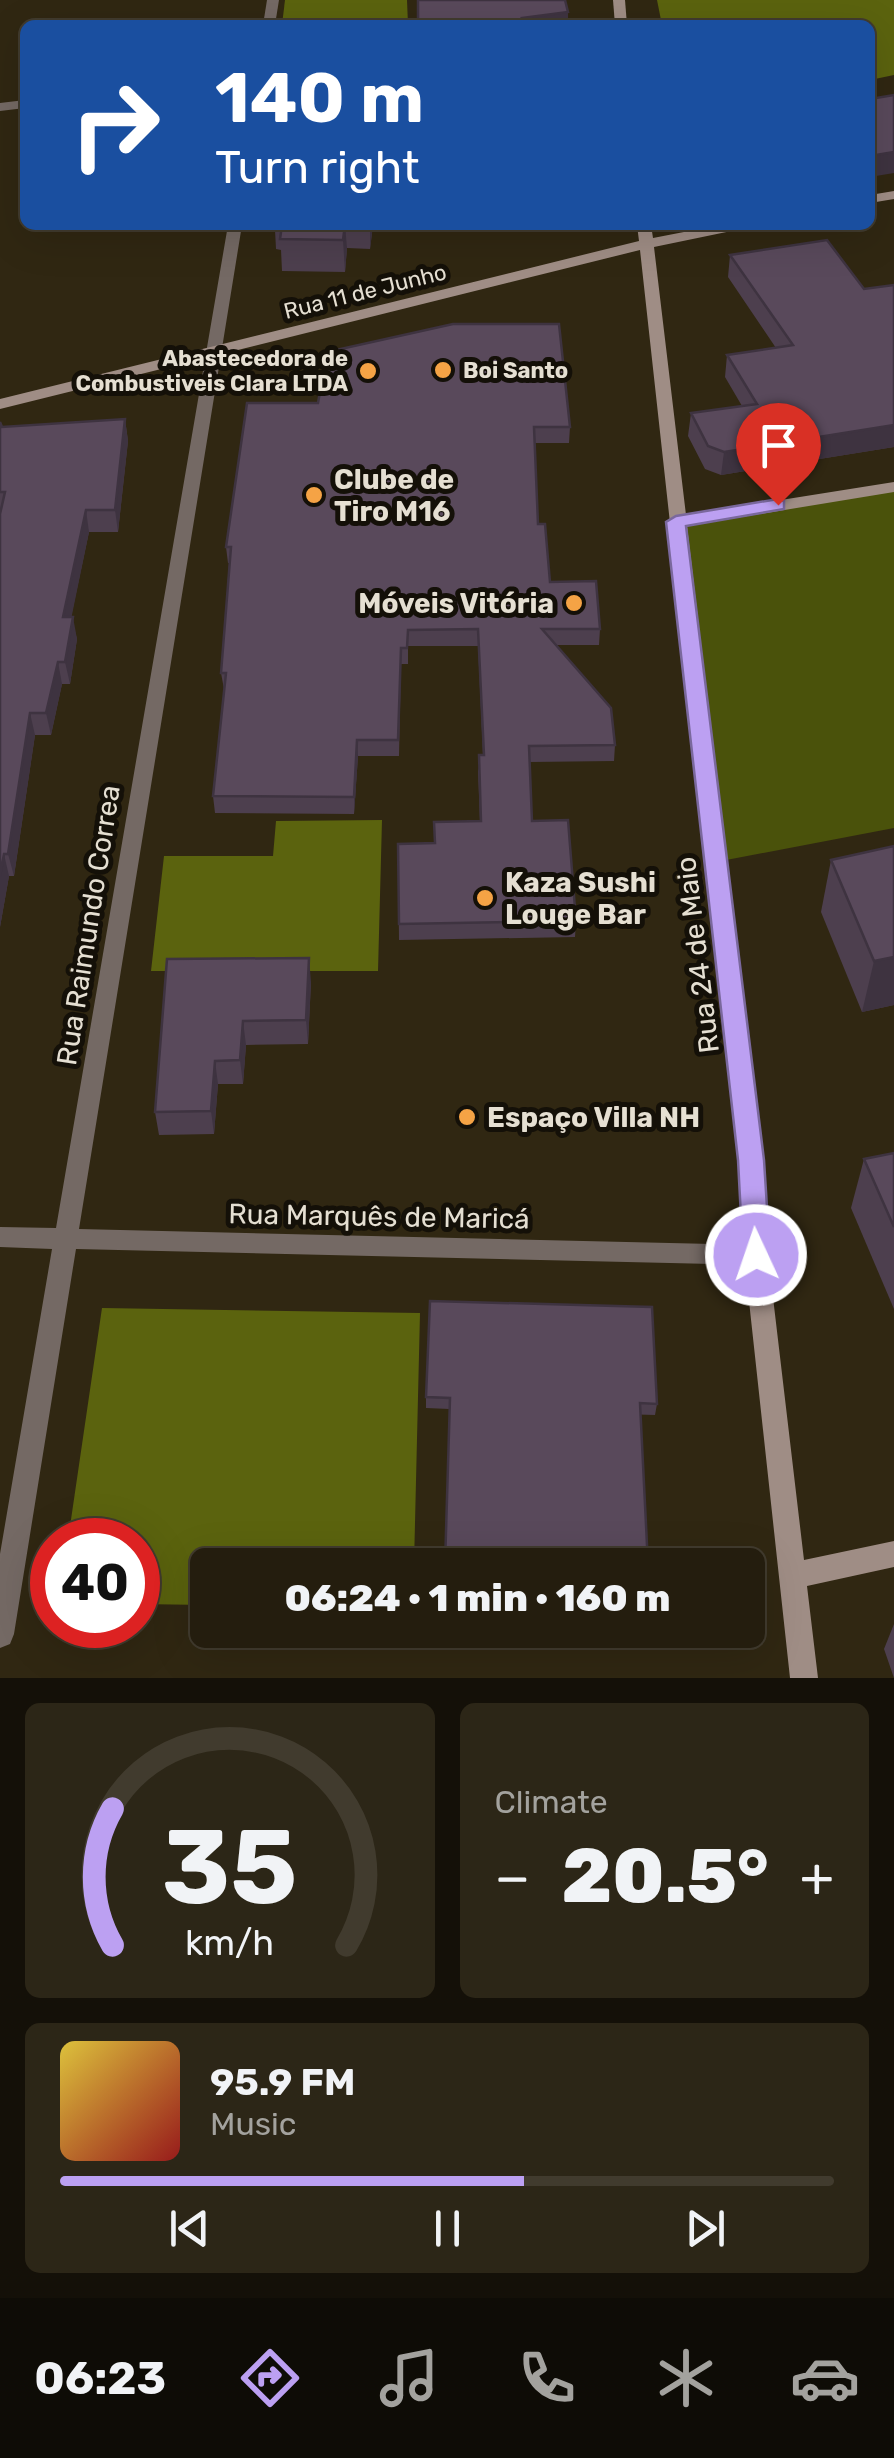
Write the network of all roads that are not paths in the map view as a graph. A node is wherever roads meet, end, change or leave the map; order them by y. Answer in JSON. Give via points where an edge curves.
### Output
{"nodes":[{"id":1,"x":234,"y":230,"type":"edge"},
{"id":2,"x":645,"y":230,"type":"edge"},
{"id":3,"x":715,"y":230,"type":"edge"},
{"id":4,"x":646,"y":244,"type":"junction"},
{"id":5,"x":212,"y":352,"type":"junction"},
{"id":6,"x":0,"y":404,"type":"edge"},
{"id":7,"x":894,"y":487,"type":"edge"},
{"id":8,"x":676,"y":522,"type":"junction"},
{"id":9,"x":0,"y":1237,"type":"edge"},
{"id":10,"x":67,"y":1238,"type":"junction"},
{"id":11,"x":756,"y":1255,"type":"junction"},
{"id":12,"x":894,"y":1554,"type":"edge"},
{"id":13,"x":792,"y":1576,"type":"junction"},
{"id":14,"x":0,"y":1634,"type":"edge"},
{"id":15,"x":804,"y":1678,"type":"edge"}],
"edges":[{"from":1,"to":5,"type":"street","name":"Rua Raimundo Correa"},
{"from":2,"to":4,"type":"street","name":"Rua 24 de Maio"},
{"from":3,"to":4,"type":"street","name":"Rua 11 de Junho"},
{"from":4,"to":5,"type":"street","name":"Rua 11 de Junho"},
{"from":4,"to":8,"type":"street","name":"Rua 24 de Maio"},
{"from":5,"to":6,"type":"street","name":"Rua 11 de Junho"},
{"from":5,"to":10,"type":"street","name":"Rua Raimundo Correa"},
{"from":7,"to":8,"type":"street"},
{"from":8,"to":11,"type":"street","name":"Rua 24 de Maio","via":[[751,1160]]},
{"from":9,"to":10,"type":"street","name":"Rua Marquês de Maricá"},
{"from":10,"to":11,"type":"street","name":"Rua Marquês de Maricá"},
{"from":10,"to":14,"type":"street","name":"Rua Raimundo Correa"},
{"from":11,"to":13,"type":"street","name":"Rua 24 de Maio"},
{"from":12,"to":13,"type":"street"},
{"from":13,"to":15,"type":"street","name":"Rua 24 de Maio"}]}
